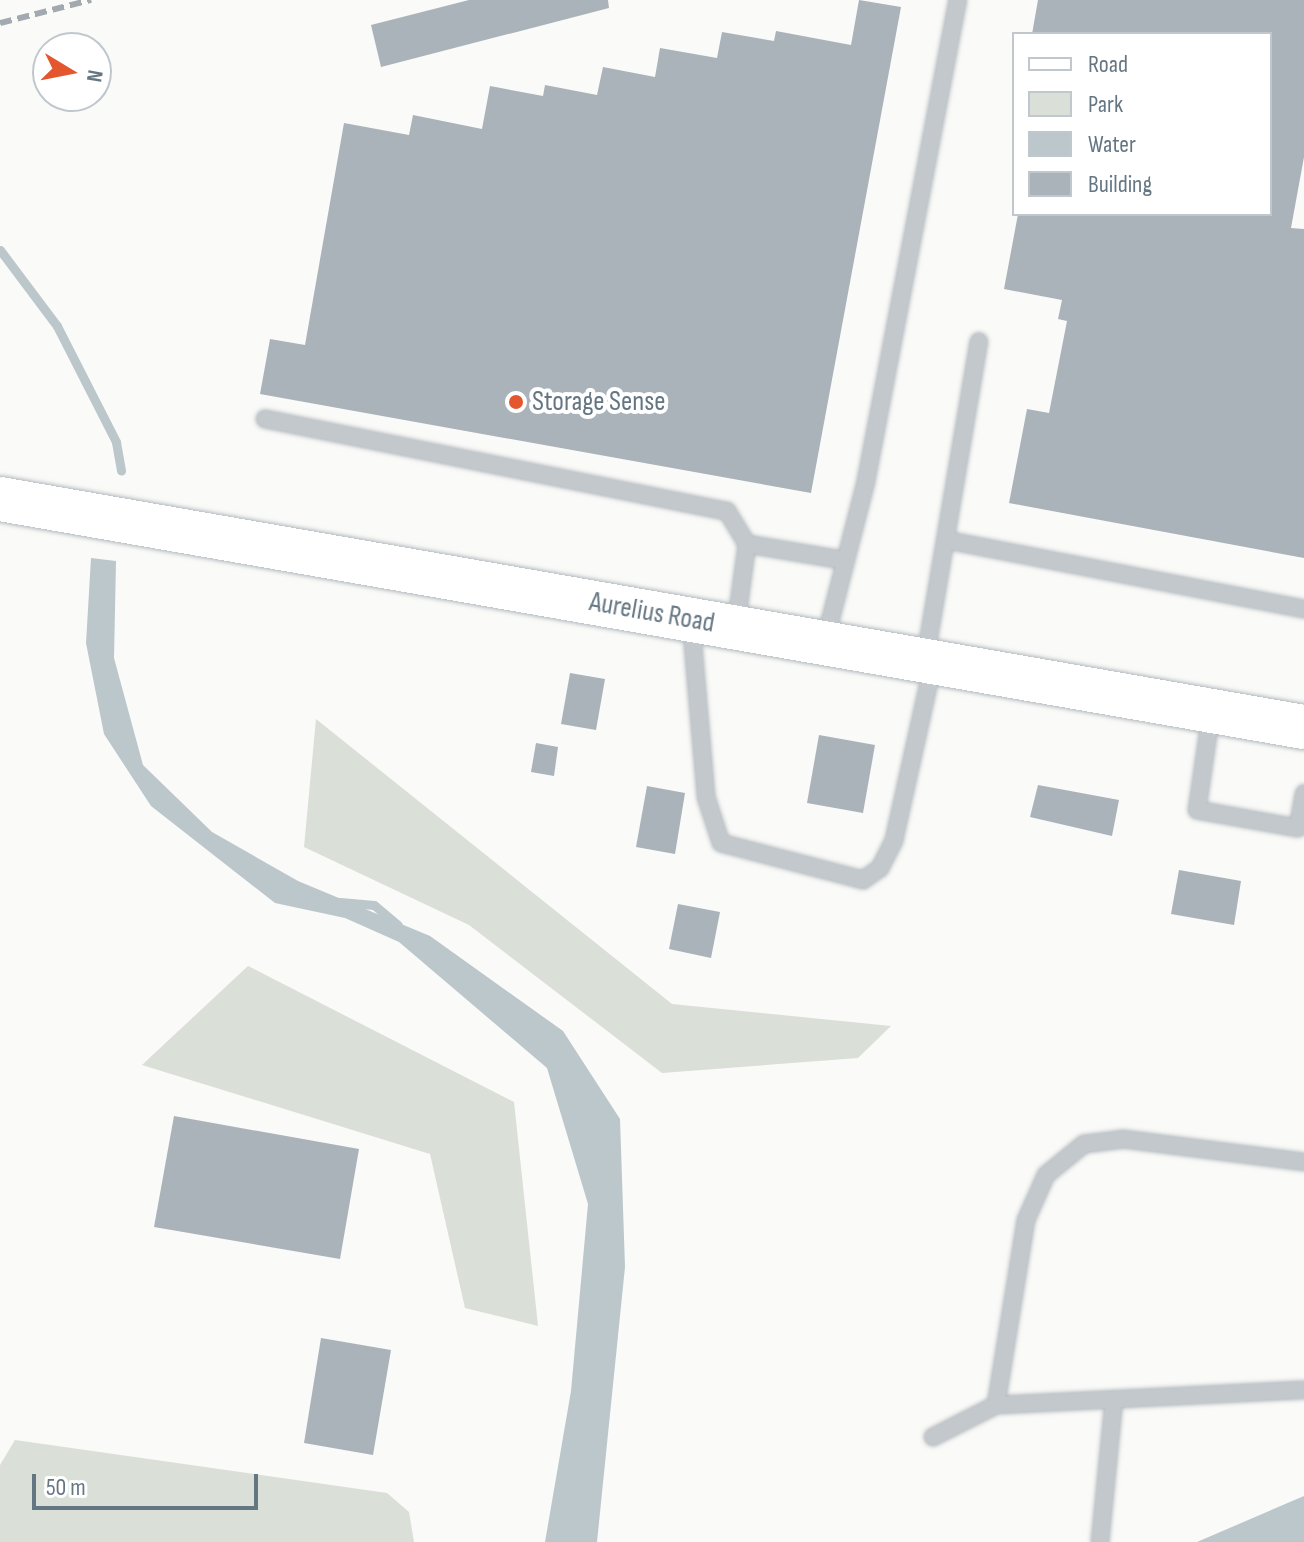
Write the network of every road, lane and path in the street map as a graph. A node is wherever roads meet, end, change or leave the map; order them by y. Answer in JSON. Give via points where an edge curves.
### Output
{"nodes":[{"id":1,"x":958,"y":0,"type":"edge"},
{"id":2,"x":979,"y":342,"type":"dead end"},
{"id":3,"x":265,"y":419,"type":"dead end"},
{"id":4,"x":0,"y":499,"type":"edge"},
{"id":5,"x":946,"y":540,"type":"junction"},
{"id":6,"x":747,"y":544,"type":"junction"},
{"id":7,"x":843,"y":560,"type":"junction"},
{"id":8,"x":1304,"y":609,"type":"edge"},
{"id":9,"x":691,"y":620,"type":"junction"},
{"id":10,"x":735,"y":628,"type":"junction"},
{"id":11,"x":825,"y":643,"type":"junction"},
{"id":12,"x":929,"y":661,"type":"junction"},
{"id":13,"x":1212,"y":711,"type":"junction"},
{"id":14,"x":1304,"y":727,"type":"edge"},
{"id":15,"x":1304,"y":794,"type":"edge"},
{"id":16,"x":1304,"y":1162,"type":"edge"},
{"id":17,"x":1304,"y":1390,"type":"edge"},
{"id":18,"x":1114,"y":1400,"type":"junction"},
{"id":19,"x":996,"y":1405,"type":"junction"},
{"id":20,"x":933,"y":1437,"type":"dead end"},
{"id":21,"x":1100,"y":1542,"type":"edge"}],
"edges":[{"from":1,"to":7,"type":"lane","via":[[866,481]]},
{"from":2,"to":5,"type":"lane"},
{"from":3,"to":6,"type":"lane","via":[[727,511]]},
{"from":4,"to":9,"type":"street","name":"Aurelius Road"},
{"from":5,"to":8,"type":"lane"},
{"from":5,"to":12,"type":"lane"},
{"from":6,"to":7,"type":"lane"},
{"from":6,"to":10,"type":"lane"},
{"from":7,"to":11,"type":"lane"},
{"from":9,"to":10,"type":"street","name":"Aurelius Road"},
{"from":9,"to":12,"type":"lane","via":[[706,797],[721,843],[863,880],[880,868],[894,840]]},
{"from":10,"to":11,"type":"street","name":"Aurelius Road"},
{"from":11,"to":12,"type":"street","name":"Aurelius Road"},
{"from":12,"to":13,"type":"street","name":"Aurelius Road"},
{"from":13,"to":14,"type":"street","name":"Aurelius Road"},
{"from":13,"to":15,"type":"lane","via":[[1197,810],[1298,828]]},
{"from":16,"to":19,"type":"lane","via":[[1123,1139],[1084,1144],[1046,1175],[1026,1220]]},
{"from":17,"to":18,"type":"lane"},
{"from":18,"to":19,"type":"lane"},
{"from":18,"to":21,"type":"lane"},
{"from":19,"to":20,"type":"lane"}]}
